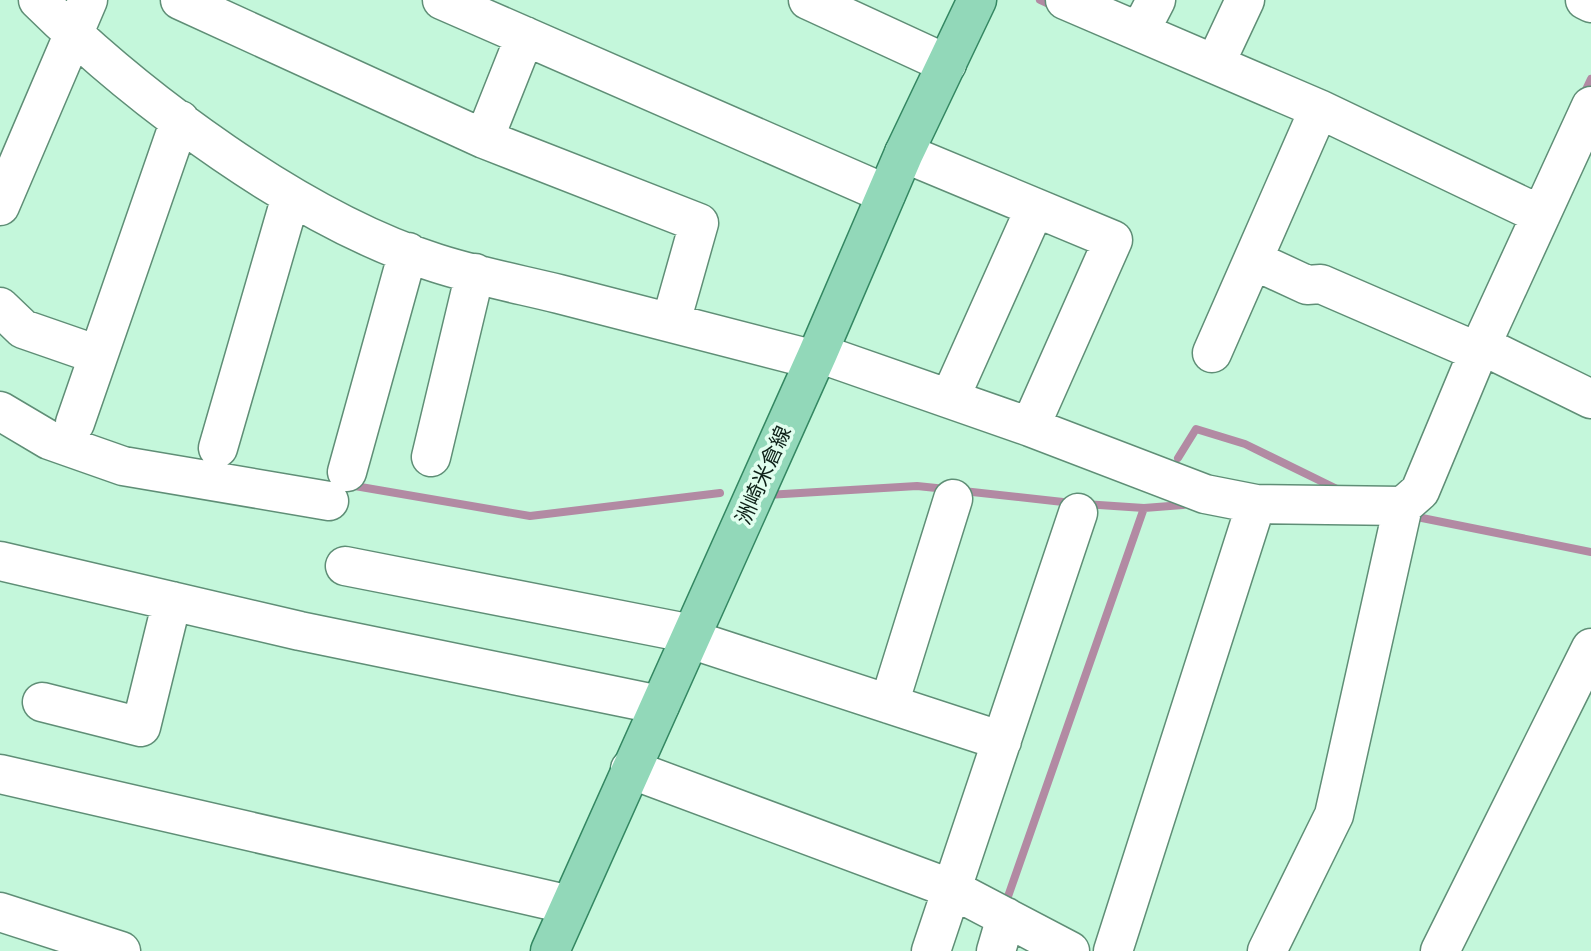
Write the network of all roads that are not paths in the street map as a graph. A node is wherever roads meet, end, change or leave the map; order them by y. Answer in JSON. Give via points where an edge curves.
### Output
{"nodes":[{"id":1,"x":38,"y":0,"type":"edge"},
{"id":2,"x":88,"y":0,"type":"edge"},
{"id":3,"x":180,"y":0,"type":"edge"},
{"id":4,"x":442,"y":0,"type":"edge"},
{"id":5,"x":808,"y":0,"type":"edge"},
{"id":6,"x":977,"y":0,"type":"edge"},
{"id":7,"x":1065,"y":0,"type":"edge"},
{"id":8,"x":1245,"y":0,"type":"edge"},
{"id":9,"x":1584,"y":0,"type":"edge"},
{"id":10,"x":1591,"y":3,"type":"edge"},
{"id":11,"x":1148,"y":15,"type":"edge"},
{"id":12,"x":72,"y":34,"type":"junction"},
{"id":13,"x":524,"y":36,"type":"junction"},
{"id":14,"x":947,"y":64,"type":"junction"},
{"id":15,"x":1215,"y":64,"type":"junction"},
{"id":16,"x":1591,"y":106,"type":"edge"},
{"id":17,"x":1316,"y":117,"type":"junction"},
{"id":18,"x":180,"y":120,"type":"junction"},
{"id":19,"x":484,"y":139,"type":"junction"},
{"id":20,"x":904,"y":153,"type":"junction"},
{"id":21,"x":886,"y":194,"type":"junction"},
{"id":22,"x":291,"y":196,"type":"junction"},
{"id":23,"x":0,"y":206,"type":"edge"},
{"id":24,"x":1035,"y":208,"type":"junction"},
{"id":25,"x":1534,"y":212,"type":"junction"},
{"id":26,"x":408,"y":252,"type":"junction"},
{"id":27,"x":1253,"y":260,"type":"junction"},
{"id":28,"x":475,"y":273,"type":"junction"},
{"id":29,"x":0,"y":307,"type":"edge"},
{"id":30,"x":671,"y":322,"type":"junction"},
{"id":31,"x":1474,"y":348,"type":"junction"},
{"id":32,"x":1212,"y":353,"type":"dead end"},
{"id":33,"x":98,"y":355,"type":"junction"},
{"id":34,"x":817,"y":357,"type":"junction"},
{"id":35,"x":950,"y":398,"type":"junction"},
{"id":36,"x":1591,"y":399,"type":"edge"},
{"id":37,"x":0,"y":411,"type":"edge"},
{"id":38,"x":75,"y":423,"type":"dead end"},
{"id":39,"x":1030,"y":427,"type":"junction"},
{"id":40,"x":218,"y":448,"type":"dead end"},
{"id":41,"x":430,"y":457,"type":"dead end"},
{"id":42,"x":953,"y":499,"type":"dead end"},
{"id":43,"x":1256,"y":504,"type":"junction"},
{"id":44,"x":1403,"y":506,"type":"junction"},
{"id":45,"x":1077,"y":513,"type":"dead end"},
{"id":46,"x":0,"y":561,"type":"edge"},
{"id":47,"x":345,"y":566,"type":"dead end"},
{"id":48,"x":172,"y":601,"type":"junction"},
{"id":49,"x":691,"y":636,"type":"junction"},
{"id":50,"x":1591,"y":648,"type":"edge"},
{"id":51,"x":42,"y":702,"type":"dead end"},
{"id":52,"x":889,"y":704,"type":"junction"},
{"id":53,"x":660,"y":705,"type":"junction"},
{"id":54,"x":1002,"y":741,"type":"junction"},
{"id":55,"x":630,"y":769,"type":"junction"},
{"id":56,"x":0,"y":774,"type":"edge"},
{"id":57,"x":952,"y":889,"type":"junction"},
{"id":58,"x":570,"y":905,"type":"junction"},
{"id":59,"x":0,"y":912,"type":"edge"},
{"id":60,"x":1001,"y":934,"type":"edge"},
{"id":61,"x":121,"y":951,"type":"edge"},
{"id":62,"x":550,"y":951,"type":"edge"},
{"id":63,"x":931,"y":951,"type":"edge"},
{"id":64,"x":1070,"y":951,"type":"edge"},
{"id":65,"x":1113,"y":951,"type":"edge"},
{"id":66,"x":1267,"y":951,"type":"edge"},
{"id":67,"x":1440,"y":951,"type":"edge"}],
"edges":[{"from":1,"to":12,"type":"street"},
{"from":2,"to":12,"type":"street"},
{"from":3,"to":19,"type":"street"},
{"from":4,"to":13,"type":"street"},
{"from":5,"to":14,"type":"street"},
{"from":6,"to":14,"type":"main road","name":"洲崎米倉線"},
{"from":7,"to":11,"type":"street"},
{"from":8,"to":15,"type":"street"},
{"from":9,"to":10,"type":"street"},
{"from":11,"to":15,"type":"street"},
{"from":12,"to":18,"type":"street"},
{"from":12,"to":23,"type":"street"},
{"from":13,"to":19,"type":"street"},
{"from":13,"to":21,"type":"street"},
{"from":14,"to":20,"type":"main road","name":"洲崎米倉線"},
{"from":15,"to":17,"type":"street"},
{"from":16,"to":25,"type":"street"},
{"from":17,"to":25,"type":"street"},
{"from":17,"to":27,"type":"street"},
{"from":18,"to":22,"type":"street"},
{"from":18,"to":33,"type":"street"},
{"from":19,"to":30,"type":"street","via":[[699,223]]},
{"from":20,"to":21,"type":"main road","name":"洲崎米倉線"},
{"from":20,"to":24,"type":"street"},
{"from":21,"to":34,"type":"main road","name":"洲崎米倉線"},
{"from":22,"to":26,"type":"street"},
{"from":22,"to":40,"type":"street"},
{"from":24,"to":35,"type":"street"},
{"from":24,"to":39,"type":"street","via":[[1113,240]]},
{"from":25,"to":31,"type":"street"},
{"from":26,"to":28,"type":"street"},
{"from":26,"to":37,"type":"street","via":[[338,487],[123,466],[49,440]]},
{"from":27,"to":31,"type":"street"},
{"from":27,"to":32,"type":"street"},
{"from":28,"to":30,"type":"street"},
{"from":28,"to":41,"type":"street"},
{"from":29,"to":33,"type":"street","via":[[23,329]]},
{"from":30,"to":34,"type":"street"},
{"from":31,"to":36,"type":"street"},
{"from":31,"to":44,"type":"street","via":[[1420,491]]},
{"from":33,"to":38,"type":"street"},
{"from":34,"to":35,"type":"street"},
{"from":34,"to":49,"type":"main road","name":"洲崎米倉線"},
{"from":35,"to":39,"type":"street"},
{"from":39,"to":43,"type":"street","via":[[1205,494]]},
{"from":42,"to":52,"type":"street"},
{"from":43,"to":44,"type":"street"},
{"from":43,"to":65,"type":"street"},
{"from":44,"to":66,"type":"street","via":[[1334,815]]},
{"from":45,"to":54,"type":"street"},
{"from":46,"to":48,"type":"street"},
{"from":47,"to":49,"type":"street"},
{"from":48,"to":51,"type":"street","via":[[141,727]]},
{"from":48,"to":53,"type":"street"},
{"from":49,"to":52,"type":"street"},
{"from":49,"to":53,"type":"main road","name":"洲崎米倉線"},
{"from":50,"to":67,"type":"street"},
{"from":52,"to":54,"type":"street"},
{"from":53,"to":55,"type":"main road","name":"洲崎米倉線"},
{"from":54,"to":57,"type":"street"},
{"from":55,"to":57,"type":"street"},
{"from":55,"to":58,"type":"main road","name":"洲崎米倉線"},
{"from":56,"to":58,"type":"street"},
{"from":57,"to":60,"type":"street"},
{"from":57,"to":63,"type":"street"},
{"from":58,"to":62,"type":"main road","name":"洲崎米倉線"},
{"from":59,"to":61,"type":"street"},
{"from":60,"to":64,"type":"street"}]}
